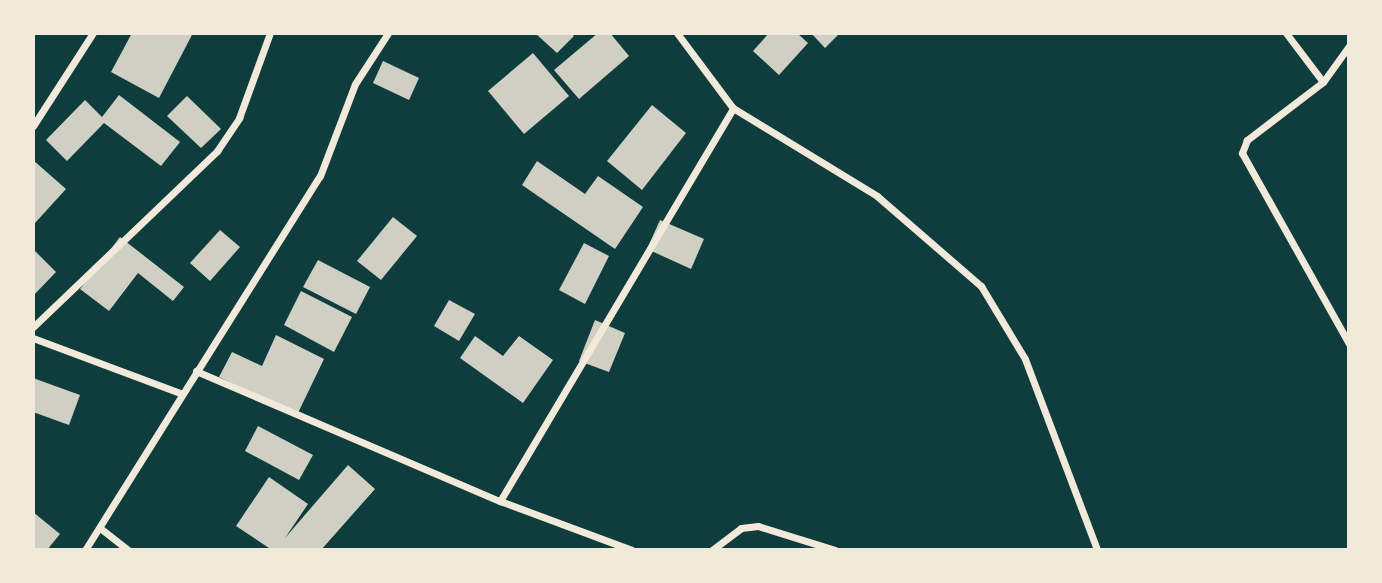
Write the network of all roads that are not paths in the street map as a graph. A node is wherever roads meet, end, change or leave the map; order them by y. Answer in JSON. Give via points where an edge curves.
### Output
{"nodes":[{"id":1,"x":93,"y":33,"type":"edge"},
{"id":2,"x":270,"y":33,"type":"edge"},
{"id":3,"x":388,"y":33,"type":"edge"},
{"id":4,"x":677,"y":33,"type":"edge"},
{"id":5,"x":1286,"y":33,"type":"edge"},
{"id":6,"x":1349,"y":46,"type":"edge"},
{"id":7,"x":1323,"y":82,"type":"junction"},
{"id":8,"x":733,"y":108,"type":"junction"},
{"id":9,"x":33,"y":126,"type":"edge"},
{"id":10,"x":33,"y":327,"type":"edge"},
{"id":11,"x":33,"y":338,"type":"edge"},
{"id":12,"x":1349,"y":344,"type":"edge"},
{"id":13,"x":196,"y":371,"type":"junction"},
{"id":14,"x":180,"y":393,"type":"junction"},
{"id":15,"x":500,"y":501,"type":"junction"},
{"id":16,"x":100,"y":528,"type":"junction"},
{"id":17,"x":85,"y":550,"type":"edge"},
{"id":18,"x":128,"y":550,"type":"edge"},
{"id":19,"x":632,"y":550,"type":"edge"},
{"id":20,"x":712,"y":550,"type":"edge"},
{"id":21,"x":835,"y":550,"type":"edge"},
{"id":22,"x":1097,"y":550,"type":"edge"}],
"edges":[{"from":1,"to":9,"type":"street"},
{"from":2,"to":10,"type":"street","via":[[239,118],[217,151]]},
{"from":3,"to":13,"type":"street","via":[[355,84],[320,176]]},
{"from":4,"to":8,"type":"street"},
{"from":5,"to":7,"type":"street"},
{"from":6,"to":7,"type":"street"},
{"from":7,"to":12,"type":"street","via":[[1247,140],[1242,153]]},
{"from":8,"to":15,"type":"street"},
{"from":8,"to":22,"type":"street","via":[[877,196],[981,286],[1025,359]]},
{"from":11,"to":14,"type":"street"},
{"from":13,"to":14,"type":"street"},
{"from":13,"to":15,"type":"street"},
{"from":14,"to":16,"type":"street"},
{"from":15,"to":19,"type":"street"},
{"from":16,"to":17,"type":"street"},
{"from":16,"to":18,"type":"street"},
{"from":20,"to":21,"type":"street","via":[[741,528],[758,526]]}]}
